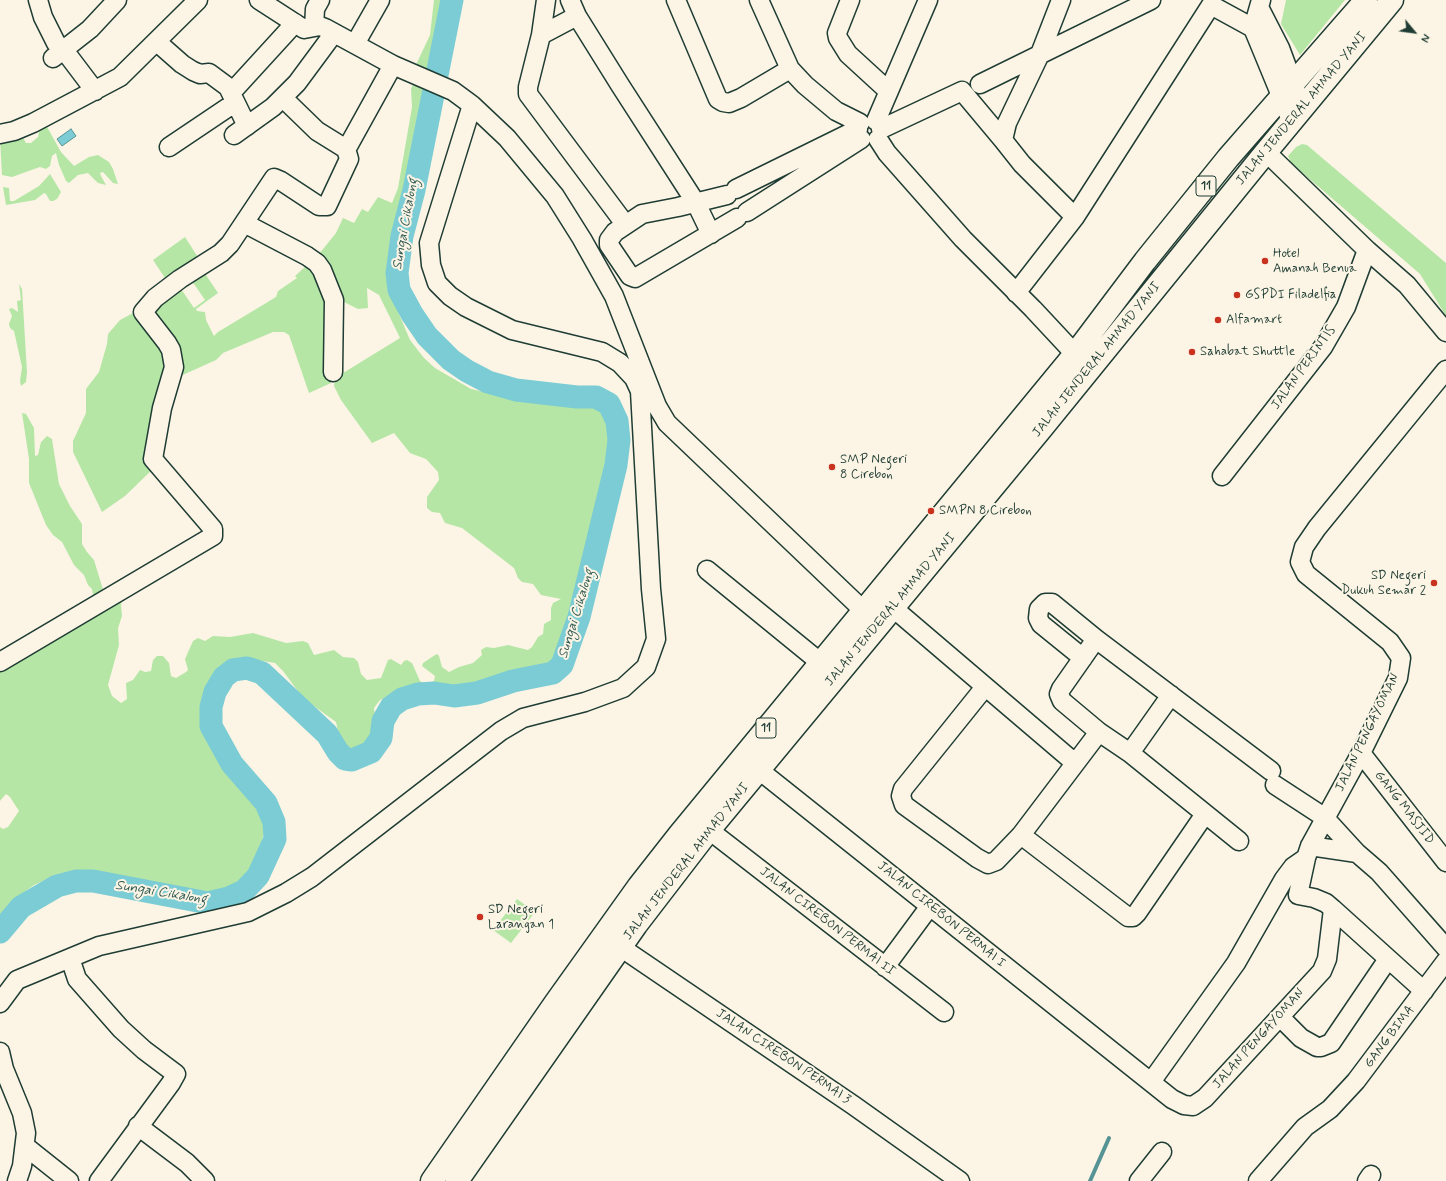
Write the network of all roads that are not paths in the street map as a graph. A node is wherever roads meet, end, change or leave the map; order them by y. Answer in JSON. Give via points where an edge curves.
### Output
{"nodes":[{"id":1,"x":38,"y":0,"type":"edge"},
{"id":2,"x":117,"y":0,"type":"edge"},
{"id":3,"x":198,"y":0,"type":"edge"},
{"id":4,"x":320,"y":0,"type":"edge"},
{"id":5,"x":380,"y":0,"type":"edge"},
{"id":6,"x":546,"y":0,"type":"edge"},
{"id":7,"x":570,"y":0,"type":"edge"},
{"id":8,"x":676,"y":0,"type":"edge"},
{"id":9,"x":759,"y":0,"type":"edge"},
{"id":10,"x":850,"y":0,"type":"edge"},
{"id":11,"x":928,"y":0,"type":"edge"},
{"id":12,"x":1061,"y":0,"type":"edge"},
{"id":13,"x":1151,"y":0,"type":"edge"},
{"id":14,"x":1366,"y":0,"type":"edge"},
{"id":15,"x":1392,"y":0,"type":"edge"},
{"id":16,"x":262,"y":1,"type":"edge"},
{"id":17,"x":1207,"y":2,"type":"edge"},
{"id":18,"x":1260,"y":4,"type":"edge"},
{"id":19,"x":577,"y":16,"type":"junction"},
{"id":20,"x":295,"y":24,"type":"junction"},
{"id":21,"x":314,"y":27,"type":"junction"},
{"id":22,"x":1253,"y":28,"type":"junction"},
{"id":23,"x":334,"y":33,"type":"junction"},
{"id":24,"x":540,"y":35,"type":"junction"},
{"id":25,"x":157,"y":42,"type":"junction"},
{"id":26,"x":355,"y":44,"type":"junction"},
{"id":27,"x":59,"y":54,"type":"junction"},
{"id":28,"x":1040,"y":54,"type":"junction"},
{"id":29,"x":393,"y":65,"type":"junction"},
{"id":30,"x":790,"y":69,"type":"junction"},
{"id":31,"x":980,"y":84,"type":"dead end"},
{"id":32,"x":884,"y":87,"type":"dead end"},
{"id":33,"x":1287,"y":90,"type":"junction"},
{"id":34,"x":95,"y":91,"type":"junction"},
{"id":35,"x":282,"y":98,"type":"junction"},
{"id":36,"x":233,"y":99,"type":"junction"},
{"id":37,"x":472,"y":105,"type":"junction"},
{"id":38,"x":1297,"y":114,"type":"junction"},
{"id":39,"x":869,"y":130,"type":"junction"},
{"id":40,"x":0,"y":134,"type":"edge"},
{"id":41,"x":1003,"y":140,"type":"junction"},
{"id":42,"x":169,"y":147,"type":"dead end"},
{"id":43,"x":346,"y":150,"type":"junction"},
{"id":44,"x":1266,"y":152,"type":"junction"},
{"id":45,"x":797,"y":159,"type":"junction"},
{"id":46,"x":802,"y":177,"type":"junction"},
{"id":47,"x":696,"y":203,"type":"junction"},
{"id":48,"x":1075,"y":217,"type":"junction"},
{"id":49,"x":244,"y":223,"type":"junction"},
{"id":50,"x":626,"y":224,"type":"junction"},
{"id":51,"x":711,"y":234,"type":"junction"},
{"id":52,"x":1367,"y":250,"type":"junction"},
{"id":53,"x":1016,"y":293,"type":"junction"},
{"id":54,"x":1446,"y":332,"type":"edge"},
{"id":55,"x":1075,"y":354,"type":"junction"},
{"id":56,"x":1446,"y":370,"type":"edge"},
{"id":57,"x":333,"y":372,"type":"dead end"},
{"id":58,"x":1222,"y":476,"type":"dead end"},
{"id":59,"x":707,"y":570,"type":"dead end"},
{"id":60,"x":892,"y":607,"type":"junction"},
{"id":61,"x":864,"y":611,"type":"junction"},
{"id":62,"x":1096,"y":638,"type":"junction"},
{"id":63,"x":1083,"y":658,"type":"junction"},
{"id":64,"x":0,"y":662,"type":"edge"},
{"id":65,"x":821,"y":663,"type":"junction"},
{"id":66,"x":985,"y":687,"type":"junction"},
{"id":67,"x":1171,"y":695,"type":"junction"},
{"id":68,"x":1099,"y":732,"type":"junction"},
{"id":69,"x":1130,"y":753,"type":"junction"},
{"id":70,"x":1361,"y":753,"type":"junction"},
{"id":71,"x":1075,"y":763,"type":"junction"},
{"id":72,"x":759,"y":770,"type":"junction"},
{"id":73,"x":1205,"y":814,"type":"junction"},
{"id":74,"x":1324,"y":817,"type":"junction"},
{"id":75,"x":710,"y":830,"type":"junction"},
{"id":76,"x":1021,"y":835,"type":"junction"},
{"id":77,"x":1239,"y":841,"type":"dead end"},
{"id":78,"x":1308,"y":852,"type":"junction"},
{"id":79,"x":1357,"y":853,"type":"junction"},
{"id":80,"x":1446,"y":862,"type":"edge"},
{"id":81,"x":1275,"y":896,"type":"junction"},
{"id":82,"x":1298,"y":896,"type":"junction"},
{"id":83,"x":930,"y":906,"type":"junction"},
{"id":84,"x":1333,"y":909,"type":"junction"},
{"id":85,"x":612,"y":941,"type":"junction"},
{"id":86,"x":1446,"y":948,"type":"edge"},
{"id":87,"x":70,"y":958,"type":"junction"},
{"id":88,"x":1388,"y":959,"type":"junction"},
{"id":89,"x":1446,"y":961,"type":"edge"},
{"id":90,"x":885,"y":967,"type":"junction"},
{"id":91,"x":1424,"y":991,"type":"junction"},
{"id":92,"x":0,"y":1003,"type":"edge"},
{"id":93,"x":944,"y":1012,"type":"dead end"},
{"id":94,"x":1280,"y":1016,"type":"junction"},
{"id":95,"x":0,"y":1052,"type":"edge"},
{"id":96,"x":1151,"y":1082,"type":"junction"},
{"id":97,"x":1194,"y":1106,"type":"joint"},
{"id":98,"x":138,"y":1126,"type":"junction"},
{"id":99,"x":25,"y":1146,"type":"junction"},
{"id":100,"x":1162,"y":1152,"type":"dead end"},
{"id":101,"x":17,"y":1181,"type":"edge"},
{"id":102,"x":69,"y":1181,"type":"edge"},
{"id":103,"x":99,"y":1181,"type":"edge"},
{"id":104,"x":205,"y":1181,"type":"edge"},
{"id":105,"x":432,"y":1181,"type":"edge"},
{"id":106,"x":457,"y":1181,"type":"edge"},
{"id":107,"x":960,"y":1181,"type":"edge"},
{"id":108,"x":1139,"y":1181,"type":"edge"},
{"id":109,"x":1258,"y":1181,"type":"edge"}],
"edges":[{"from":1,"to":27,"type":"street"},
{"from":2,"to":27,"type":"street","via":[[90,29]]},
{"from":3,"to":25,"type":"street"},
{"from":4,"to":21,"type":"street","via":[[315,10]]},
{"from":5,"to":26,"type":"street"},
{"from":6,"to":24,"type":"street"},
{"from":7,"to":19,"type":"street"},
{"from":8,"to":30,"type":"street","via":[[718,99],[729,103]]},
{"from":9,"to":30,"type":"street"},
{"from":10,"to":32,"type":"street","via":[[837,33],[838,38],[848,54]]},
{"from":11,"to":39,"type":"street"},
{"from":12,"to":28,"type":"street"},
{"from":13,"to":28,"type":"street"},
{"from":14,"to":33,"type":"highway","name":"JALAN JENDERAL AHMAD YANI","number":"11"},
{"from":15,"to":38,"type":"highway","name":"JALAN JENDERAL AHMAD YANI","number":"11"},
{"from":16,"to":20,"type":"street"},
{"from":17,"to":22,"type":"street"},
{"from":17,"to":48,"type":"street"},
{"from":18,"to":22,"type":"street"},
{"from":18,"to":33,"type":"street","via":[[1277,42]]},
{"from":19,"to":24,"type":"street"},
{"from":19,"to":47,"type":"street"},
{"from":20,"to":21,"type":"street","via":[[304,29]]},
{"from":20,"to":36,"type":"street"},
{"from":21,"to":23,"type":"street","via":[[320,26]]},
{"from":22,"to":33,"type":"street"},
{"from":23,"to":26,"type":"street"},
{"from":23,"to":35,"type":"street","via":[[297,83]]},
{"from":24,"to":50,"type":"street","via":[[528,94]]},
{"from":25,"to":34,"type":"street","via":[[120,77]]},
{"from":25,"to":36,"type":"street","via":[[193,71],[200,74],[209,73],[217,78],[228,87]]},
{"from":26,"to":29,"type":"street"},
{"from":27,"to":34,"type":"street"},
{"from":28,"to":31,"type":"street"},
{"from":28,"to":41,"type":"street","via":[[1007,123]]},
{"from":29,"to":37,"type":"street","via":[[453,91]]},
{"from":29,"to":43,"type":"street"},
{"from":30,"to":39,"type":"street","via":[[836,111]]},
{"from":33,"to":38,"type":"street"},
{"from":33,"to":55,"type":"highway","name":"JALAN JENDERAL AHMAD YANI","number":"11","via":[[1145,261]]},
{"from":34,"to":40,"type":"street","via":[[33,123]]},
{"from":35,"to":36,"type":"street","via":[[241,131]]},
{"from":35,"to":43,"type":"street","via":[[317,131]]},
{"from":36,"to":42,"type":"street","via":[[226,108]]},
{"from":37,"to":61,"type":"street","via":[[507,138],[556,196],[614,296],[657,406],[667,423]]},
{"from":37,"to":87,"type":"street","via":[[429,243],[431,265],[437,283],[466,307],[512,330],[602,352],[620,362],[634,378],[640,391],[656,638],[646,667],[623,688],[585,702],[523,718],[501,731],[312,877],[286,893],[248,912],[119,940]]},
{"from":38,"to":44,"type":"highway","name":"JALAN JENDERAL AHMAD YANI","number":"11"},
{"from":39,"to":41,"type":"street","via":[[962,91]]},
{"from":39,"to":45,"type":"street"},
{"from":39,"to":46,"type":"street"},
{"from":39,"to":53,"type":"street","via":[[963,239]]},
{"from":41,"to":48,"type":"street","via":[[1022,164]]},
{"from":43,"to":49,"type":"street","via":[[349,159],[327,206],[318,206],[274,178]]},
{"from":44,"to":52,"type":"street"},
{"from":44,"to":60,"type":"highway","name":"JALAN JENDERAL AHMAD YANI","number":"11","via":[[1042,428]]},
{"from":45,"to":46,"type":"street"},
{"from":45,"to":47,"type":"street","via":[[732,192]]},
{"from":46,"to":51,"type":"street"},
{"from":47,"to":50,"type":"street","via":[[642,214]]},
{"from":47,"to":51,"type":"street"},
{"from":48,"to":53,"type":"street"},
{"from":49,"to":57,"type":"street","via":[[317,262],[322,270],[334,300]]},
{"from":49,"to":64,"type":"street","via":[[221,253],[154,298],[142,312],[167,343],[174,367],[162,408],[152,453],[153,459],[213,529],[213,536]]},
{"from":50,"to":51,"type":"street","via":[[615,232],[609,245],[634,278]]},
{"from":52,"to":54,"type":"street","via":[[1407,285]]},
{"from":52,"to":58,"type":"street","name":"JALAN PERINTIS","via":[[1346,307],[1323,346]]},
{"from":53,"to":55,"type":"street"},
{"from":55,"to":61,"type":"highway","name":"JALAN JENDERAL AHMAD YANI","number":"11"},
{"from":56,"to":70,"type":"street","name":"JALAN PENGAYOMAN","via":[[1304,547],[1300,562],[1306,574],[1390,642],[1401,658],[1398,678]]},
{"from":59,"to":65,"type":"street"},
{"from":60,"to":66,"type":"street"},
{"from":60,"to":72,"type":"highway","name":"JALAN JENDERAL AHMAD YANI","number":"11"},
{"from":61,"to":65,"type":"highway","name":"JALAN JENDERAL AHMAD YANI","number":"11"},
{"from":62,"to":63,"type":"street"},
{"from":62,"to":63,"type":"street","via":[[1052,602],[1045,603],[1039,609],[1038,618],[1041,624]]},
{"from":62,"to":67,"type":"street"},
{"from":63,"to":68,"type":"street","via":[[1059,694],[1062,701]]},
{"from":65,"to":85,"type":"highway","name":"JALAN JENDERAL AHMAD YANI","number":"11","via":[[639,886]]},
{"from":66,"to":71,"type":"street"},
{"from":66,"to":76,"type":"street","via":[[903,789],[901,796],[904,805],[988,864],[996,861]]},
{"from":67,"to":69,"type":"street"},
{"from":67,"to":74,"type":"street"},
{"from":68,"to":69,"type":"street"},
{"from":68,"to":71,"type":"street"},
{"from":69,"to":73,"type":"street"},
{"from":70,"to":74,"type":"street","name":"JALAN PENGAYOMAN"},
{"from":70,"to":80,"type":"street","name":"GANG MASJID"},
{"from":71,"to":76,"type":"street"},
{"from":72,"to":75,"type":"highway","name":"JALAN JENDERAL AHMAD YANI","number":"11"},
{"from":72,"to":83,"type":"street","name":"JALAN CIREBON PERMAI I"},
{"from":73,"to":76,"type":"street","via":[[1133,917],[1128,917]]},
{"from":73,"to":77,"type":"street"},
{"from":74,"to":78,"type":"street","name":"JALAN PENGAYOMAN"},
{"from":74,"to":79,"type":"street"},
{"from":75,"to":85,"type":"highway","name":"JALAN JENDERAL AHMAD YANI","number":"11"},
{"from":75,"to":90,"type":"street","name":"JALAN CIREBON PERMAI II"},
{"from":78,"to":79,"type":"street"},
{"from":78,"to":81,"type":"street","via":[[1284,879]]},
{"from":78,"to":82,"type":"street","name":"JALAN PENGAYOMAN"},
{"from":79,"to":86,"type":"street","via":[[1379,872]]},
{"from":81,"to":82,"type":"street"},
{"from":81,"to":96,"type":"street","via":[[1236,963]]},
{"from":82,"to":84,"type":"street","via":[[1314,898]]},
{"from":83,"to":90,"type":"street"},
{"from":83,"to":96,"type":"street","name":"JALAN CIREBON PERMAI I"},
{"from":84,"to":88,"type":"street"},
{"from":84,"to":94,"type":"street","name":"JALAN PENGAYOMAN","via":[[1327,960],[1322,970]]},
{"from":85,"to":105,"type":"highway","name":"JALAN JENDERAL AHMAD YANI","number":"11"},
{"from":85,"to":106,"type":"highway","name":"JALAN JENDERAL AHMAD YANI","number":"11"},
{"from":85,"to":107,"type":"street","name":"JALAN CIREBON PERMAI 3"},
{"from":87,"to":92,"type":"street","via":[[18,980]]},
{"from":87,"to":98,"type":"street","via":[[77,979],[121,1029],[176,1074]]},
{"from":88,"to":91,"type":"street"},
{"from":88,"to":94,"type":"street","via":[[1331,1043],[1317,1047],[1302,1038]]},
{"from":89,"to":91,"type":"street","name":"GANG BIMA"},
{"from":90,"to":93,"type":"street","name":"JALAN CIREBON PERMAI II"},
{"from":91,"to":109,"type":"street","name":"GANG BIMA","via":[[1356,1081],[1330,1109],[1305,1126]]},
{"from":94,"to":97,"type":"street","name":"JALAN PENGAYOMAN","via":[[1205,1098]]},
{"from":95,"to":99,"type":"street","via":[[4,1069],[22,1113],[26,1133]]},
{"from":96,"to":97,"type":"street","name":"JALAN CIREBON PERMAI I","via":[[1172,1100]]},
{"from":98,"to":103,"type":"street"},
{"from":98,"to":104,"type":"street","via":[[187,1163]]},
{"from":99,"to":101,"type":"street"},
{"from":99,"to":102,"type":"street"},
{"from":100,"to":108,"type":"street"}]}
